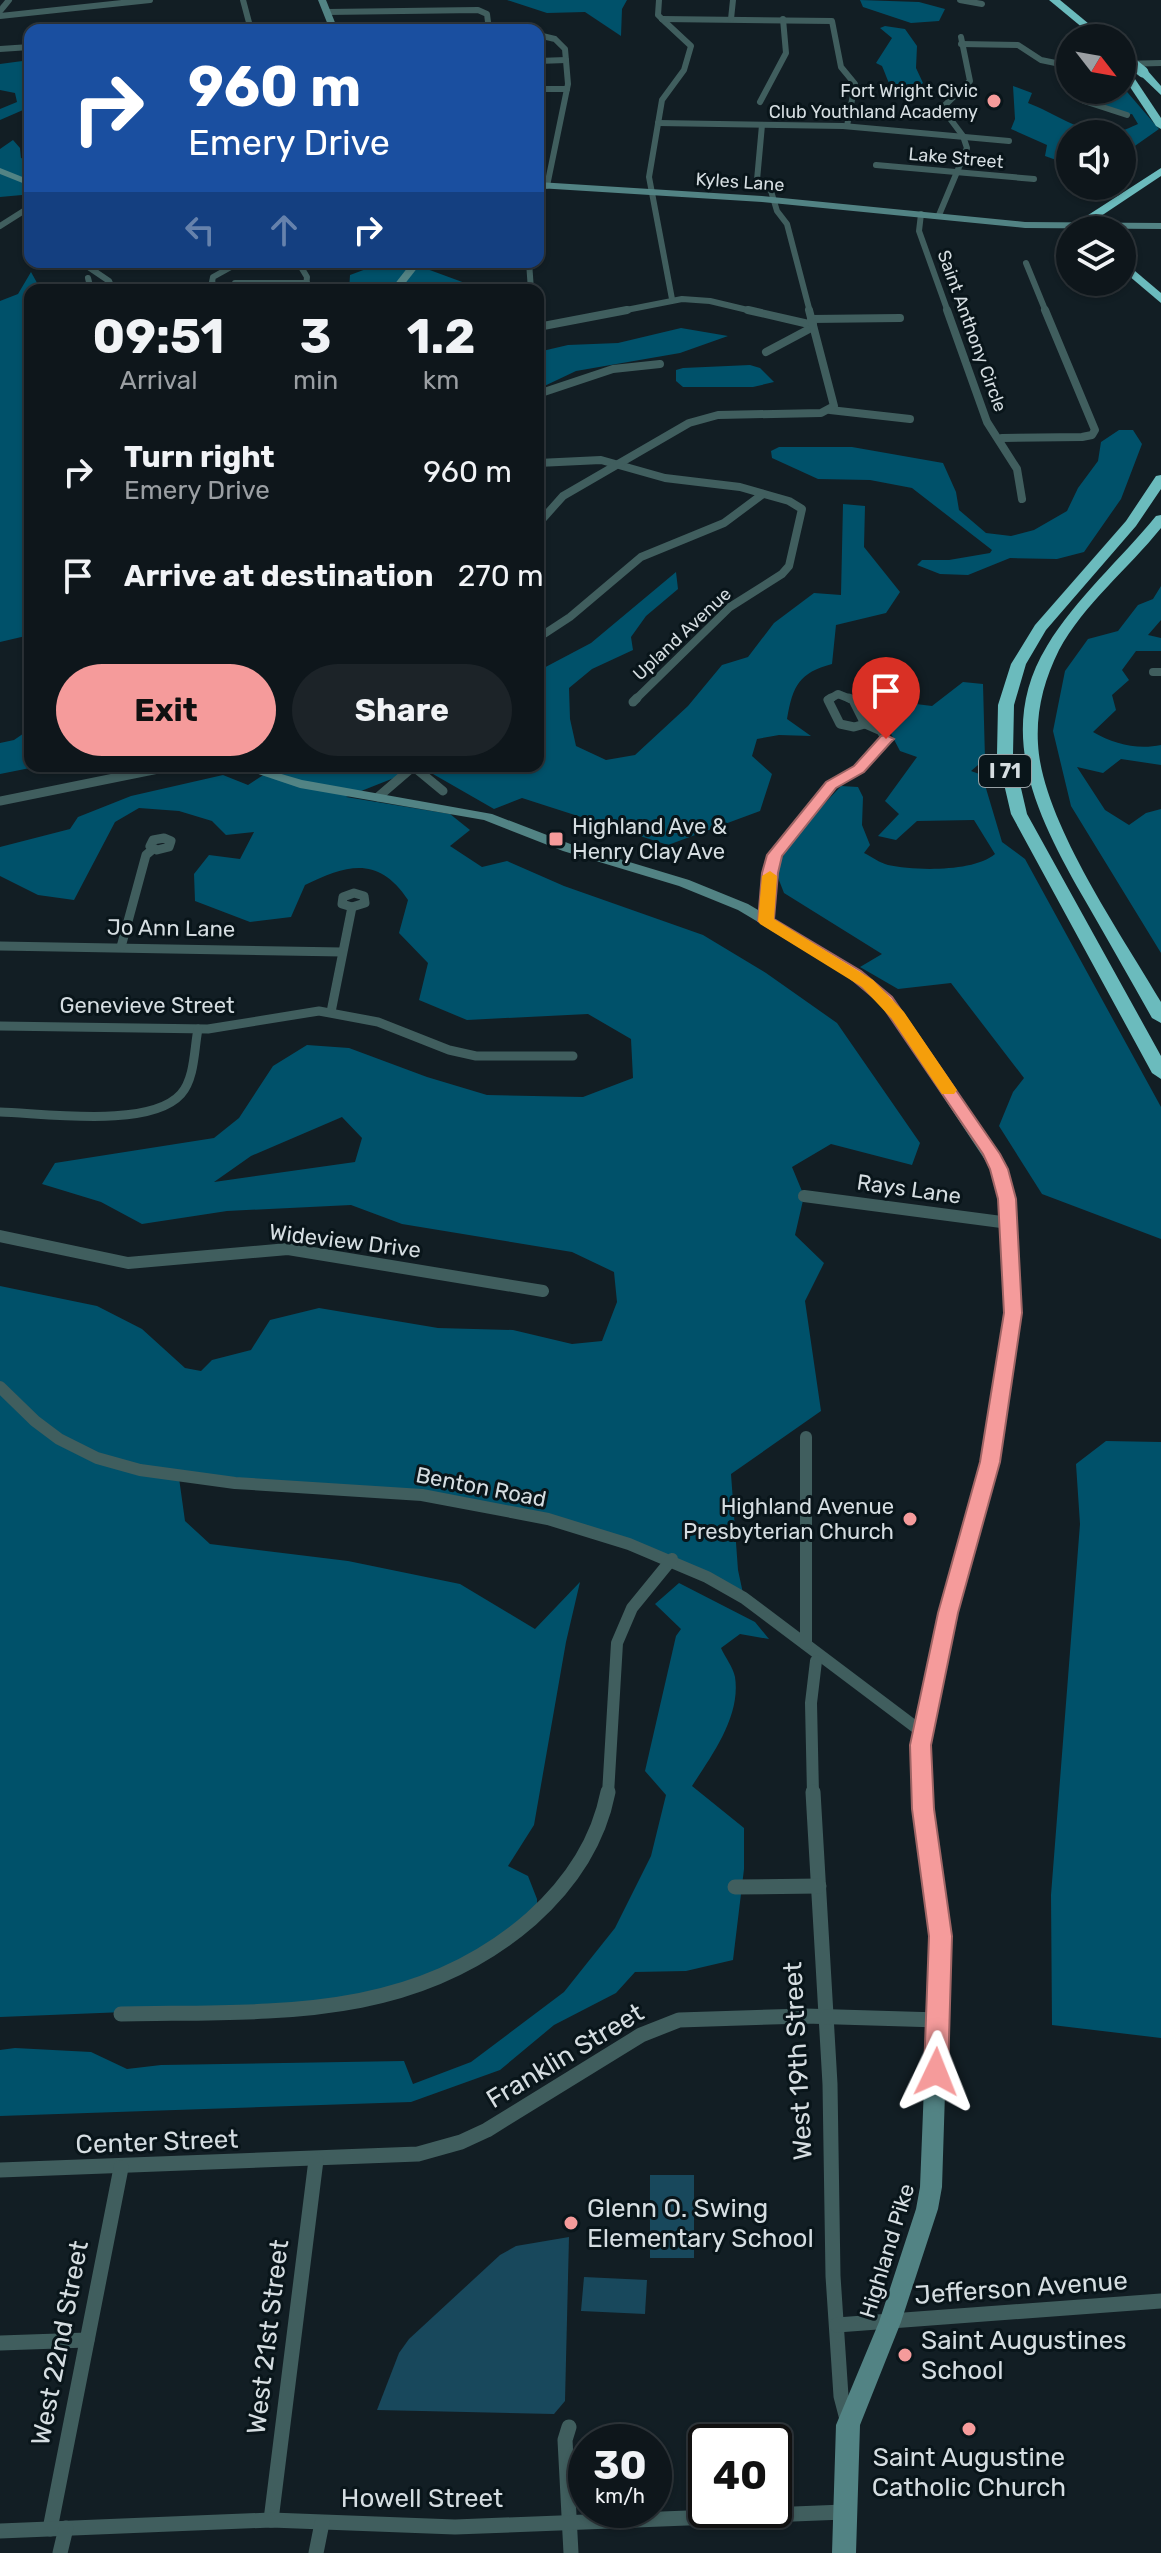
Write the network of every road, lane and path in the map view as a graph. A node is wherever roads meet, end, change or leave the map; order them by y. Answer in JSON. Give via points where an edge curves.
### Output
{"nodes":[{"id":1,"x":9,"y":0,"type":"edge"},
{"id":2,"x":150,"y":0,"type":"edge"},
{"id":3,"x":243,"y":0,"type":"edge"},
{"id":4,"x":322,"y":0,"type":"edge"},
{"id":5,"x":659,"y":0,"type":"edge"},
{"id":6,"x":733,"y":0,"type":"edge"},
{"id":7,"x":960,"y":0,"type":"edge"},
{"id":8,"x":1039,"y":0,"type":"edge"},
{"id":9,"x":1054,"y":0,"type":"edge"},
{"id":10,"x":982,"y":4,"type":"dead end"},
{"id":11,"x":327,"y":12,"type":"junction"},
{"id":12,"x":0,"y":14,"type":"edge"},
{"id":13,"x":662,"y":19,"type":"junction"},
{"id":14,"x":731,"y":19,"type":"junction"},
{"id":15,"x":783,"y":19,"type":"junction"},
{"id":16,"x":249,"y":24,"type":"edge"},
{"id":17,"x":332,"y":24,"type":"edge"},
{"id":18,"x":488,"y":24,"type":"edge"},
{"id":19,"x":1067,"y":24,"type":"edge"},
{"id":20,"x":1084,"y":24,"type":"edge"},
{"id":21,"x":544,"y":37,"type":"edge"},
{"id":22,"x":24,"y":47,"type":"edge"},
{"id":23,"x":0,"y":49,"type":"edge"},
{"id":24,"x":566,"y":60,"type":"junction"},
{"id":25,"x":1136,"y":60,"type":"edge"},
{"id":26,"x":544,"y":61,"type":"edge"},
{"id":27,"x":1056,"y":63,"type":"edge"},
{"id":28,"x":1161,"y":63,"type":"edge"},
{"id":29,"x":1136,"y":68,"type":"edge"},
{"id":30,"x":1145,"y":74,"type":"junction"},
{"id":31,"x":1161,"y":84,"type":"edge"},
{"id":32,"x":1136,"y":86,"type":"edge"},
{"id":33,"x":544,"y":89,"type":"edge"},
{"id":34,"x":567,"y":89,"type":"junction"},
{"id":35,"x":1136,"y":91,"type":"edge"},
{"id":36,"x":1161,"y":92,"type":"edge"},
{"id":37,"x":760,"y":102,"type":"dead end"},
{"id":38,"x":1093,"y":104,"type":"edge"},
{"id":39,"x":1161,"y":109,"type":"edge"},
{"id":40,"x":1127,"y":115,"type":"dead end"},
{"id":41,"x":658,"y":123,"type":"junction"},
{"id":42,"x":762,"y":125,"type":"junction"},
{"id":43,"x":847,"y":126,"type":"junction"},
{"id":44,"x":1161,"y":126,"type":"edge"},
{"id":45,"x":963,"y":136,"type":"junction"},
{"id":46,"x":1009,"y":141,"type":"dead end"},
{"id":47,"x":876,"y":165,"type":"dead end"},
{"id":48,"x":0,"y":171,"type":"edge"},
{"id":49,"x":1161,"y":171,"type":"edge"},
{"id":50,"x":957,"y":173,"type":"junction"},
{"id":51,"x":1034,"y":179,"type":"dead end"},
{"id":52,"x":24,"y":181,"type":"edge"},
{"id":53,"x":544,"y":182,"type":"edge"},
{"id":54,"x":544,"y":186,"type":"edge"},
{"id":55,"x":651,"y":192,"type":"junction"},
{"id":56,"x":775,"y":200,"type":"junction"},
{"id":57,"x":24,"y":211,"type":"edge"},
{"id":58,"x":921,"y":214,"type":"junction"},
{"id":59,"x":939,"y":215,"type":"junction"},
{"id":60,"x":1094,"y":216,"type":"edge"},
{"id":61,"x":0,"y":226,"type":"edge"},
{"id":62,"x":1161,"y":226,"type":"edge"},
{"id":63,"x":1056,"y":227,"type":"edge"},
{"id":64,"x":1136,"y":227,"type":"edge"},
{"id":65,"x":1026,"y":263,"type":"dead end"},
{"id":66,"x":90,"y":268,"type":"edge"},
{"id":67,"x":229,"y":268,"type":"edge"},
{"id":68,"x":412,"y":268,"type":"edge"},
{"id":69,"x":1136,"y":277,"type":"edge"},
{"id":70,"x":88,"y":278,"type":"dead end"},
{"id":71,"x":235,"y":283,"type":"dead end"},
{"id":72,"x":90,"y":284,"type":"edge"},
{"id":73,"x":110,"y":284,"type":"edge"},
{"id":74,"x":214,"y":284,"type":"edge"},
{"id":75,"x":253,"y":284,"type":"edge"},
{"id":76,"x":400,"y":284,"type":"edge"},
{"id":77,"x":672,"y":299,"type":"junction"},
{"id":78,"x":1161,"y":299,"type":"edge"},
{"id":79,"x":900,"y":318,"type":"dead end"},
{"id":80,"x":812,"y":324,"type":"junction"},
{"id":81,"x":544,"y":326,"type":"edge"},
{"id":82,"x":766,"y":352,"type":"dead end"},
{"id":83,"x":660,"y":364,"type":"dead end"},
{"id":84,"x":544,"y":391,"type":"edge"},
{"id":85,"x":830,"y":410,"type":"junction"},
{"id":86,"x":910,"y":419,"type":"dead end"},
{"id":87,"x":1002,"y":438,"type":"junction"},
{"id":88,"x":544,"y":462,"type":"edge"},
{"id":89,"x":619,"y":463,"type":"junction"},
{"id":90,"x":1160,"y":479,"type":"edge"},
{"id":91,"x":763,"y":494,"type":"junction"},
{"id":92,"x":1022,"y":499,"type":"dead end"},
{"id":93,"x":544,"y":517,"type":"edge"},
{"id":94,"x":1161,"y":519,"type":"edge"},
{"id":95,"x":544,"y":634,"type":"edge"},
{"id":96,"x":633,"y":702,"type":"dead end"},
{"id":97,"x":865,"y":724,"type":"junction"},
{"id":98,"x":143,"y":772,"type":"edge"},
{"id":99,"x":261,"y":772,"type":"edge"},
{"id":100,"x":407,"y":772,"type":"edge"},
{"id":101,"x":421,"y":772,"type":"edge"},
{"id":102,"x":443,"y":791,"type":"dead end"},
{"id":103,"x":378,"y":797,"type":"junction"},
{"id":104,"x":0,"y":801,"type":"edge"},
{"id":105,"x":153,"y":849,"type":"dead end"},
{"id":106,"x":352,"y":907,"type":"dead end"},
{"id":107,"x":766,"y":921,"type":"junction"},
{"id":108,"x":0,"y":946,"type":"edge"},
{"id":109,"x":121,"y":947,"type":"junction"},
{"id":110,"x":342,"y":952,"type":"junction"},
{"id":111,"x":331,"y":1012,"type":"junction"},
{"id":112,"x":1161,"y":1018,"type":"edge"},
{"id":113,"x":0,"y":1026,"type":"edge"},
{"id":114,"x":198,"y":1029,"type":"junction"},
{"id":115,"x":573,"y":1056,"type":"dead end"},
{"id":116,"x":1161,"y":1073,"type":"edge"},
{"id":117,"x":0,"y":1112,"type":"edge"},
{"id":118,"x":804,"y":1196,"type":"dead end"},
{"id":119,"x":1009,"y":1223,"type":"junction"},
{"id":120,"x":0,"y":1236,"type":"edge"},
{"id":121,"x":543,"y":1291,"type":"dead end"},
{"id":122,"x":0,"y":1387,"type":"edge"},
{"id":123,"x":806,"y":1437,"type":"dead end"},
{"id":124,"x":672,"y":1559,"type":"junction"},
{"id":125,"x":806,"y":1644,"type":"junction"},
{"id":126,"x":816,"y":1661,"type":"dead end"},
{"id":127,"x":922,"y":1732,"type":"junction"},
{"id":128,"x":819,"y":1886,"type":"junction"},
{"id":129,"x":735,"y":1887,"type":"dead end"},
{"id":130,"x":121,"y":2014,"type":"dead end"},
{"id":131,"x":826,"y":2017,"type":"junction"},
{"id":132,"x":939,"y":2020,"type":"junction"},
{"id":133,"x":316,"y":2160,"type":"junction"},
{"id":134,"x":121,"y":2168,"type":"junction"},
{"id":135,"x":0,"y":2170,"type":"edge"},
{"id":136,"x":1161,"y":2301,"type":"edge"},
{"id":137,"x":890,"y":2322,"type":"junction"},
{"id":138,"x":837,"y":2325,"type":"junction"},
{"id":139,"x":87,"y":2340,"type":"junction"},
{"id":140,"x":0,"y":2343,"type":"edge"},
{"id":141,"x":848,"y":2425,"type":"junction"},
{"id":142,"x":568,"y":2430,"type":"edge"},
{"id":143,"x":568,"y":2506,"type":"edge"},
{"id":144,"x":844,"y":2512,"type":"junction"},
{"id":145,"x":672,"y":2518,"type":"edge"},
{"id":146,"x":271,"y":2520,"type":"junction"},
{"id":147,"x":568,"y":2522,"type":"edge"},
{"id":148,"x":322,"y":2523,"type":"junction"},
{"id":149,"x":58,"y":2528,"type":"junction"},
{"id":150,"x":570,"y":2528,"type":"edge"},
{"id":151,"x":0,"y":2531,"type":"edge"},
{"id":152,"x":60,"y":2553,"type":"edge"},
{"id":153,"x":316,"y":2553,"type":"edge"},
{"id":154,"x":571,"y":2553,"type":"edge"},
{"id":155,"x":844,"y":2553,"type":"edge"}],
"edges":[{"from":1,"to":12,"type":"street"},
{"from":2,"to":12,"type":"street"},
{"from":3,"to":16,"type":"street"},
{"from":4,"to":11,"type":"street"},
{"from":5,"to":13,"type":"street"},
{"from":6,"to":14,"type":"street"},
{"from":7,"to":10,"type":"street"},
{"from":8,"to":19,"type":"highway"},
{"from":9,"to":20,"type":"highway"},
{"from":11,"to":17,"type":"street"},
{"from":11,"to":18,"type":"street","via":[[478,10],[487,14]]},
{"from":13,"to":14,"type":"street"},
{"from":13,"to":41,"type":"street","via":[[691,48],[682,73],[665,92]]},
{"from":14,"to":15,"type":"street"},
{"from":15,"to":37,"type":"street","via":[[786,53]]},
{"from":15,"to":43,"type":"street","via":[[835,23],[841,67],[855,84]]},
{"from":21,"to":24,"type":"street","via":[[561,44]]},
{"from":22,"to":23,"type":"street"},
{"from":24,"to":26,"type":"street"},
{"from":24,"to":34,"type":"street"},
{"from":25,"to":28,"type":"street"},
{"from":27,"to":45,"type":"street","via":[[1018,45],[961,40],[969,83],[942,108]]},
{"from":29,"to":30,"type":"highway","bridge":true},
{"from":30,"to":31,"type":"highway"},
{"from":30,"to":36,"type":"highway"},
{"from":32,"to":39,"type":"highway"},
{"from":33,"to":34,"type":"street"},
{"from":34,"to":53,"type":"street"},
{"from":35,"to":44,"type":"highway"},
{"from":38,"to":40,"type":"street"},
{"from":41,"to":42,"type":"street"},
{"from":41,"to":55,"type":"street"},
{"from":42,"to":43,"type":"street"},
{"from":42,"to":56,"type":"street","via":[[757,180]]},
{"from":43,"to":45,"type":"street"},
{"from":45,"to":46,"type":"street"},
{"from":45,"to":50,"type":"street","via":[[967,148]]},
{"from":47,"to":50,"type":"street","name":"Lake Street"},
{"from":48,"to":52,"type":"street"},
{"from":49,"to":60,"type":"highway"},
{"from":50,"to":51,"type":"street","name":"Lake Street"},
{"from":50,"to":59,"type":"street"},
{"from":54,"to":55,"type":"street","name":"Kyles Lane"},
{"from":55,"to":56,"type":"street","name":"Kyles Lane"},
{"from":55,"to":77,"type":"street"},
{"from":56,"to":58,"type":"street","name":"Kyles Lane"},
{"from":56,"to":80,"type":"street","via":[[787,224]]},
{"from":57,"to":61,"type":"street"},
{"from":58,"to":59,"type":"street","name":"Kyles Lane"},
{"from":58,"to":87,"type":"street","name":"Saint Anthony Circle","via":[[919,231],[987,422]]},
{"from":59,"to":63,"type":"street","name":"Kyles Lane"},
{"from":62,"to":64,"type":"street","name":"Kyles Lane"},
{"from":65,"to":87,"type":"street","via":[[1095,430],[1082,437]]},
{"from":66,"to":73,"type":"street"},
{"from":67,"to":74,"type":"street","via":[[213,277]]},
{"from":68,"to":76,"type":"street"},
{"from":69,"to":78,"type":"highway"},
{"from":70,"to":72,"type":"street"},
{"from":71,"to":75,"type":"street"},
{"from":77,"to":80,"type":"street","via":[[710,301]]},
{"from":77,"to":81,"type":"street"},
{"from":79,"to":80,"type":"street"},
{"from":80,"to":82,"type":"street"},
{"from":80,"to":85,"type":"street","via":[[834,402]]},
{"from":83,"to":84,"type":"street","via":[[641,363],[571,379]]},
{"from":85,"to":86,"type":"street"},
{"from":85,"to":89,"type":"street","via":[[704,418]]},
{"from":87,"to":92,"type":"street","name":"Saint Anthony Circle","via":[[1022,484]]},
{"from":88,"to":89,"type":"street"},
{"from":89,"to":91,"type":"street","via":[[654,475]]},
{"from":89,"to":93,"type":"street","via":[[563,496]]},
{"from":90,"to":116,"type":"highway","number":"I 71","via":[[1131,523],[1035,633],[1012,678],[1002,741],[1019,814]]},
{"from":91,"to":95,"type":"street","via":[[724,523],[641,557]]},
{"from":91,"to":96,"type":"street","name":"Upland Avenue","via":[[802,509],[789,566],[730,607]]},
{"from":94,"to":112,"type":"highway","number":"I 71","via":[[1051,652],[1034,695],[1029,744],[1048,817]]},
{"from":97,"to":97,"type":"street","via":[[849,697],[838,694],[828,700],[840,724]]},
{"from":97,"to":107,"type":"street","via":[[886,739],[859,769],[831,785],[775,855]]},
{"from":98,"to":104,"type":"street"},
{"from":99,"to":103,"type":"street","name":"Highland Pike"},
{"from":100,"to":103,"type":"street"},
{"from":101,"to":102,"type":"street"},
{"from":103,"to":107,"type":"street","name":"Highland Pike","via":[[487,817],[543,840],[711,892]]},
{"from":105,"to":109,"type":"street","via":[[146,855]]},
{"from":106,"to":110,"type":"street"},
{"from":107,"to":119,"type":"street","name":"Highland Pike","via":[[855,974],[887,1001],[991,1154],[1004,1184]]},
{"from":108,"to":109,"type":"street","name":"Jo Ann Lane"},
{"from":109,"to":110,"type":"street","name":"Jo Ann Lane"},
{"from":110,"to":111,"type":"street"},
{"from":111,"to":114,"type":"street","name":"Genevieve Street"},
{"from":111,"to":115,"type":"street","name":"Genevieve Street","via":[[378,1022],[461,1053]]},
{"from":113,"to":114,"type":"street","name":"Genevieve Street"},
{"from":114,"to":117,"type":"street","via":[[183,1091],[163,1108],[127,1115]]},
{"from":118,"to":119,"type":"street","name":"Rays Lane"},
{"from":119,"to":127,"type":"street","name":"Highland Pike","via":[[1013,1313],[990,1462]]},
{"from":120,"to":121,"type":"street","name":"Wideview Drive","via":[[128,1263],[288,1249]]},
{"from":122,"to":124,"type":"street","name":"Benton Road","via":[[59,1440],[135,1470],[448,1499],[579,1527]]},
{"from":123,"to":125,"type":"street"},
{"from":124,"to":125,"type":"street","name":"Benton Road","via":[[744,1598]]},
{"from":124,"to":130,"type":"street","via":[[638,1599],[616,1641],[610,1783],[594,1838],[559,1894],[511,1939],[443,1980],[371,2002]]},
{"from":125,"to":127,"type":"street","name":"Benton Road"},
{"from":126,"to":128,"type":"street","name":"West 19th Street","via":[[811,1703]]},
{"from":127,"to":132,"type":"street","name":"Highland Pike","via":[[923,1809],[940,1936]]},
{"from":128,"to":129,"type":"street"},
{"from":128,"to":131,"type":"street","name":"West 19th Street"},
{"from":131,"to":132,"type":"street","name":"Franklin Street"},
{"from":131,"to":133,"type":"street","name":"Franklin Street","via":[[692,2019],[663,2025],[461,2142],[418,2154]]},
{"from":131,"to":138,"type":"street","name":"West 19th Street"},
{"from":132,"to":137,"type":"street","name":"Highland Pike","via":[[931,2187]]},
{"from":133,"to":134,"type":"street","name":"Center Street"},
{"from":133,"to":146,"type":"street","name":"West 21st Street"},
{"from":134,"to":135,"type":"street","name":"Center Street"},
{"from":134,"to":139,"type":"street","name":"West 22nd Street"},
{"from":136,"to":137,"type":"street","name":"Jefferson Avenue"},
{"from":137,"to":138,"type":"street","name":"Jefferson Avenue"},
{"from":137,"to":141,"type":"street","name":"Highland Pike"},
{"from":138,"to":141,"type":"street","name":"West 19th Street"},
{"from":139,"to":140,"type":"street"},
{"from":139,"to":149,"type":"street","name":"West 22nd Street"},
{"from":141,"to":144,"type":"street","name":"West 19th Street"},
{"from":142,"to":143,"type":"street"},
{"from":144,"to":145,"type":"street","name":"Howell Street"},
{"from":144,"to":155,"type":"street","name":"West 19th Street"},
{"from":146,"to":148,"type":"street","name":"Howell Street"},
{"from":146,"to":149,"type":"street","name":"Howell Street"},
{"from":147,"to":148,"type":"street","name":"Howell Street","via":[[455,2527]]},
{"from":148,"to":153,"type":"street"},
{"from":149,"to":151,"type":"street","name":"Howell Street"},
{"from":149,"to":152,"type":"street","name":"West 22nd Street"},
{"from":150,"to":154,"type":"street"}]}
